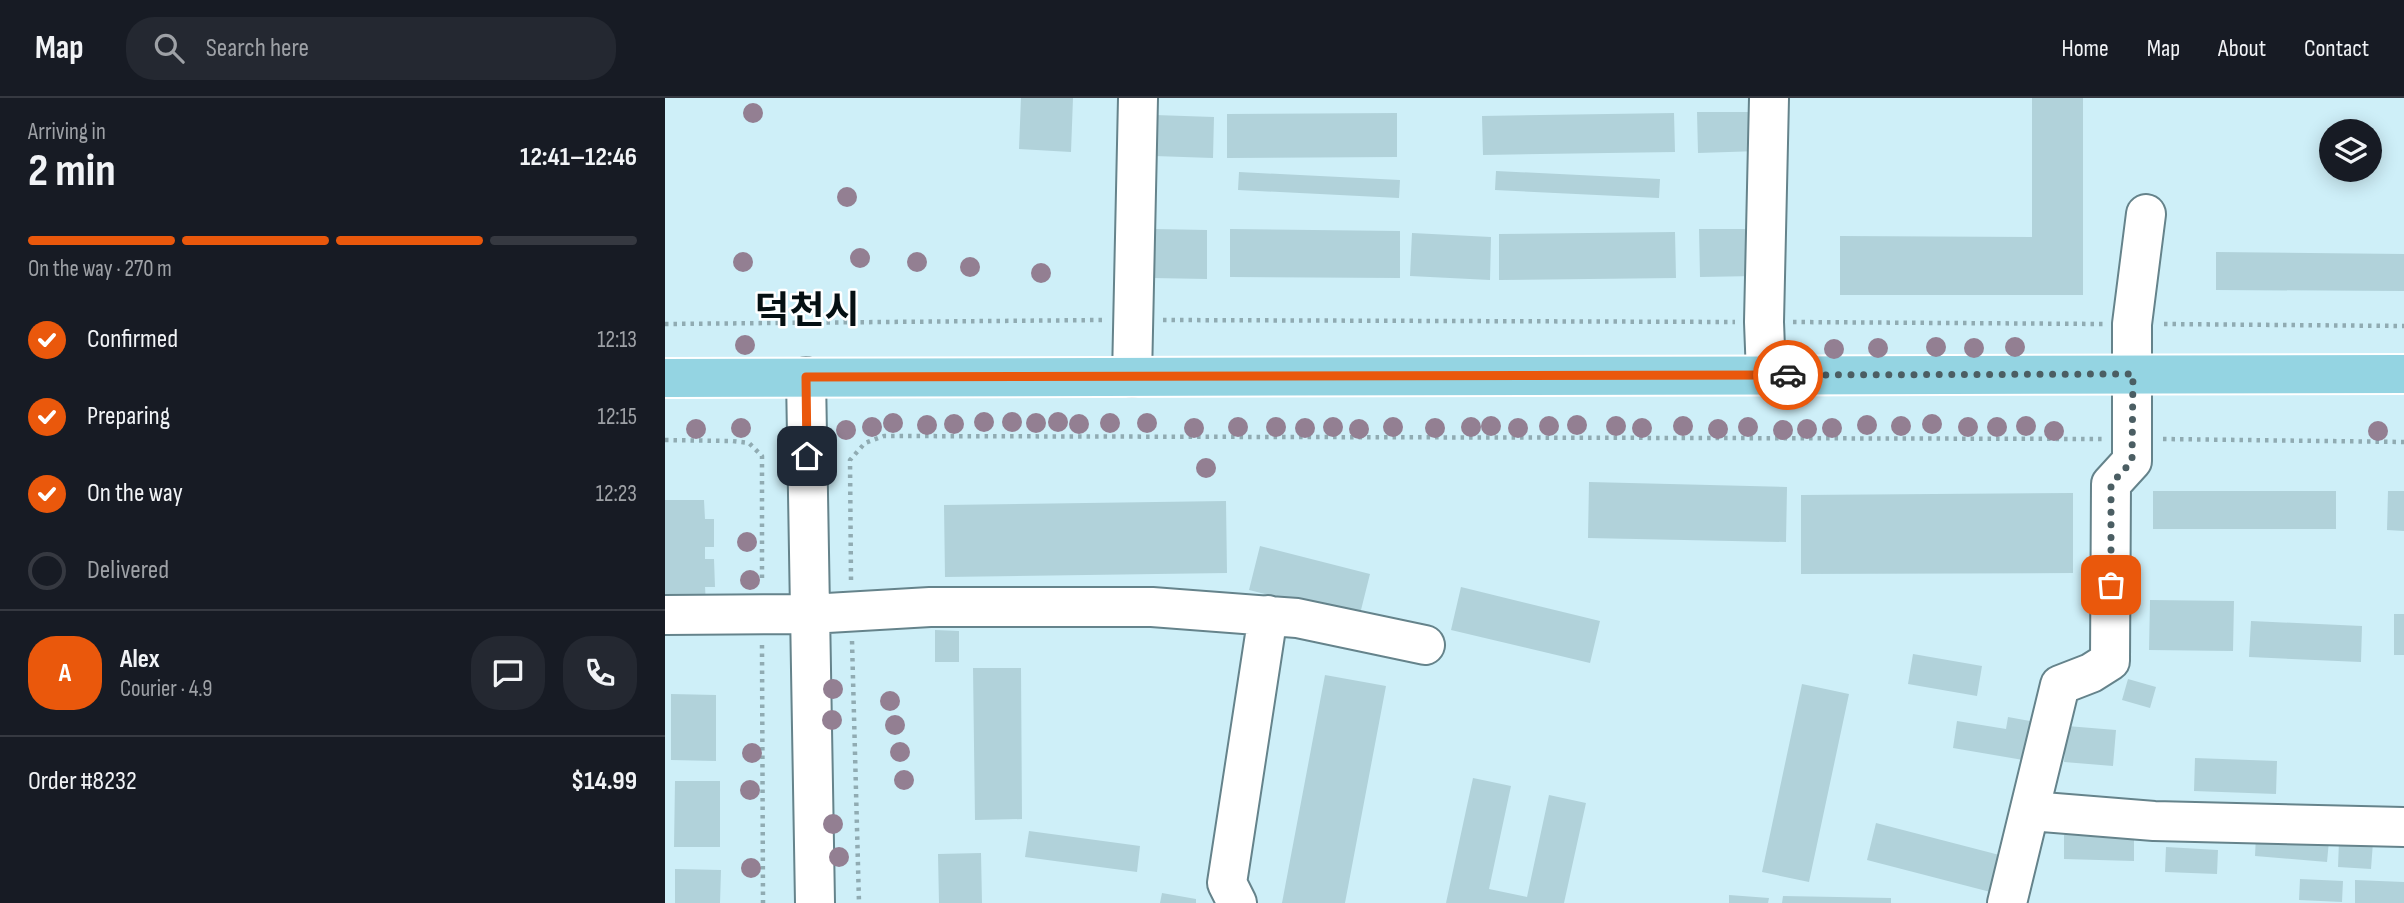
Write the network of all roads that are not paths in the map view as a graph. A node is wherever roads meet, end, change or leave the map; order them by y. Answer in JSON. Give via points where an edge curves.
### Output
{"nodes":[{"id":1,"x":1138,"y":98,"type":"edge"},
{"id":2,"x":1769,"y":98,"type":"edge"},
{"id":3,"x":2146,"y":214,"type":"dead end"},
{"id":4,"x":2133,"y":374,"type":"junction"},
{"id":5,"x":2404,"y":374,"type":"edge"},
{"id":6,"x":1766,"y":375,"type":"junction"},
{"id":7,"x":806,"y":377,"type":"junction"},
{"id":8,"x":1132,"y":377,"type":"junction"},
{"id":9,"x":665,"y":378,"type":"edge"},
{"id":10,"x":810,"y":614,"type":"junction"},
{"id":11,"x":665,"y":615,"type":"edge"},
{"id":12,"x":1268,"y":615,"type":"junction"},
{"id":13,"x":1425,"y":645,"type":"dead end"},
{"id":14,"x":2030,"y":811,"type":"junction"},
{"id":15,"x":2404,"y":827,"type":"edge"},
{"id":16,"x":815,"y":903,"type":"edge"},
{"id":17,"x":1237,"y":903,"type":"edge"},
{"id":18,"x":2007,"y":903,"type":"edge"}],
"edges":[{"from":1,"to":8,"type":"street"},
{"from":2,"to":6,"type":"street"},
{"from":3,"to":4,"type":"street","via":[[2132,324]]},
{"from":4,"to":5,"type":"main road"},
{"from":4,"to":6,"type":"main road"},
{"from":4,"to":14,"type":"street","via":[[2132,461],[2111,484],[2110,661],[2060,685]]},
{"from":6,"to":8,"type":"main road"},
{"from":7,"to":8,"type":"main road"},
{"from":7,"to":9,"type":"main road"},
{"from":7,"to":10,"type":"street"},
{"from":10,"to":11,"type":"street"},
{"from":10,"to":12,"type":"street","via":[[930,607],[1152,607]]},
{"from":10,"to":16,"type":"street"},
{"from":12,"to":13,"type":"street"},
{"from":12,"to":17,"type":"street","via":[[1227,883]]},
{"from":14,"to":15,"type":"street","via":[[2154,821]]},
{"from":14,"to":18,"type":"street"}]}
